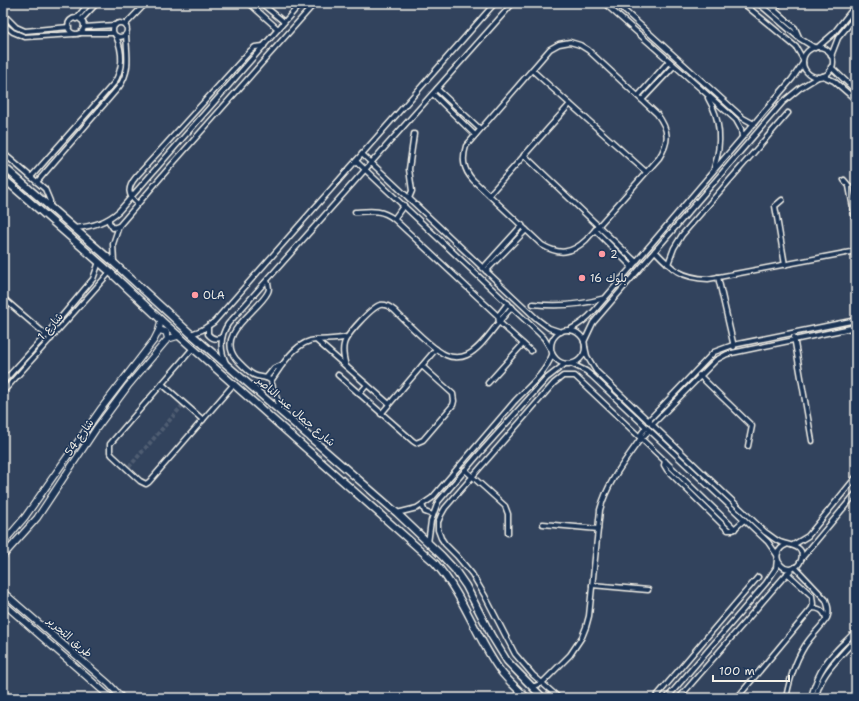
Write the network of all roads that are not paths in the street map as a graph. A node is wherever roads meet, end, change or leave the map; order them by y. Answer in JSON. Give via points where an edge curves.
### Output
{"nodes":[{"id":1,"x":90,"y":3,"type":"edge"},
{"id":2,"x":97,"y":3,"type":"edge"},
{"id":3,"x":146,"y":3,"type":"edge"},
{"id":4,"x":248,"y":3,"type":"edge"},
{"id":5,"x":261,"y":3,"type":"edge"},
{"id":6,"x":315,"y":3,"type":"edge"},
{"id":7,"x":495,"y":3,"type":"edge"},
{"id":8,"x":513,"y":3,"type":"edge"},
{"id":9,"x":604,"y":3,"type":"edge"},
{"id":10,"x":616,"y":3,"type":"edge"},
{"id":11,"x":743,"y":3,"type":"edge"},
{"id":12,"x":758,"y":3,"type":"edge"},
{"id":13,"x":780,"y":3,"type":"edge"},
{"id":14,"x":299,"y":4,"type":"edge"},
{"id":15,"x":769,"y":4,"type":"edge"},
{"id":16,"x":856,"y":5,"type":"edge"},
{"id":17,"x":774,"y":10,"type":"junction"},
{"id":18,"x":3,"y":14,"type":"edge"},
{"id":19,"x":856,"y":16,"type":"edge"},
{"id":20,"x":76,"y":19,"type":"junction"},
{"id":21,"x":81,"y":20,"type":"junction"},
{"id":22,"x":284,"y":22,"type":"junction"},
{"id":23,"x":3,"y":24,"type":"edge"},
{"id":24,"x":125,"y":25,"type":"junction"},
{"id":25,"x":115,"y":26,"type":"junction"},
{"id":26,"x":69,"y":27,"type":"junction"},
{"id":27,"x":84,"y":27,"type":"junction"},
{"id":28,"x":278,"y":29,"type":"junction"},
{"id":29,"x":80,"y":33,"type":"junction"},
{"id":30,"x":74,"y":34,"type":"junction"},
{"id":31,"x":115,"y":35,"type":"junction"},
{"id":32,"x":126,"y":35,"type":"junction"},
{"id":33,"x":799,"y":38,"type":"junction"},
{"id":34,"x":265,"y":46,"type":"junction"},
{"id":35,"x":816,"y":47,"type":"junction"},
{"id":36,"x":831,"y":56,"type":"junction"},
{"id":37,"x":803,"y":61,"type":"junction"},
{"id":38,"x":669,"y":62,"type":"junction"},
{"id":39,"x":674,"y":66,"type":"junction"},
{"id":40,"x":831,"y":67,"type":"junction"},
{"id":41,"x":532,"y":70,"type":"junction"},
{"id":42,"x":820,"y":76,"type":"junction"},
{"id":43,"x":437,"y":89,"type":"junction"},
{"id":44,"x":856,"y":91,"type":"edge"},
{"id":45,"x":433,"y":94,"type":"junction"},
{"id":46,"x":706,"y":94,"type":"junction"},
{"id":47,"x":638,"y":96,"type":"junction"},
{"id":48,"x":642,"y":100,"type":"junction"},
{"id":49,"x":856,"y":100,"type":"edge"},
{"id":50,"x":570,"y":104,"type":"junction"},
{"id":51,"x":788,"y":113,"type":"dead end"},
{"id":52,"x":754,"y":124,"type":"junction"},
{"id":53,"x":76,"y":126,"type":"junction"},
{"id":54,"x":480,"y":129,"type":"junction"},
{"id":55,"x":81,"y":131,"type":"junction"},
{"id":56,"x":414,"y":134,"type":"dead end"},
{"id":57,"x":475,"y":135,"type":"junction"},
{"id":58,"x":742,"y":137,"type":"junction"},
{"id":59,"x":3,"y":153,"type":"edge"},
{"id":60,"x":362,"y":154,"type":"junction"},
{"id":61,"x":524,"y":156,"type":"junction"},
{"id":62,"x":356,"y":161,"type":"junction"},
{"id":63,"x":161,"y":163,"type":"junction"},
{"id":64,"x":372,"y":163,"type":"junction"},
{"id":65,"x":3,"y":166,"type":"edge"},
{"id":66,"x":168,"y":169,"type":"junction"},
{"id":67,"x":366,"y":170,"type":"junction"},
{"id":68,"x":713,"y":171,"type":"junction"},
{"id":69,"x":646,"y":172,"type":"junction"},
{"id":70,"x":31,"y":177,"type":"junction"},
{"id":71,"x":3,"y":178,"type":"edge"},
{"id":72,"x":844,"y":180,"type":"dead end"},
{"id":73,"x":37,"y":182,"type":"junction"},
{"id":74,"x":396,"y":186,"type":"junction"},
{"id":75,"x":390,"y":192,"type":"junction"},
{"id":76,"x":489,"y":195,"type":"junction"},
{"id":77,"x":131,"y":198,"type":"junction"},
{"id":78,"x":408,"y":198,"type":"junction"},
{"id":79,"x":782,"y":200,"type":"dead end"},
{"id":80,"x":138,"y":204,"type":"junction"},
{"id":81,"x":404,"y":205,"type":"junction"},
{"id":82,"x":50,"y":207,"type":"junction"},
{"id":83,"x":355,"y":212,"type":"dead end"},
{"id":84,"x":676,"y":215,"type":"junction"},
{"id":85,"x":109,"y":219,"type":"junction"},
{"id":86,"x":394,"y":219,"type":"junction"},
{"id":87,"x":681,"y":220,"type":"junction"},
{"id":88,"x":856,"y":224,"type":"edge"},
{"id":89,"x":119,"y":226,"type":"junction"},
{"id":90,"x":522,"y":226,"type":"junction"},
{"id":91,"x":599,"y":226,"type":"junction"},
{"id":92,"x":74,"y":228,"type":"junction"},
{"id":93,"x":526,"y":230,"type":"junction"},
{"id":94,"x":595,"y":230,"type":"junction"},
{"id":95,"x":654,"y":251,"type":"junction"},
{"id":96,"x":856,"y":251,"type":"edge"},
{"id":97,"x":99,"y":262,"type":"junction"},
{"id":98,"x":114,"y":262,"type":"junction"},
{"id":99,"x":636,"y":262,"type":"junction"},
{"id":100,"x":668,"y":264,"type":"junction"},
{"id":101,"x":785,"y":265,"type":"junction"},
{"id":102,"x":632,"y":267,"type":"junction"},
{"id":103,"x":482,"y":268,"type":"junction"},
{"id":104,"x":486,"y":271,"type":"junction"},
{"id":105,"x":110,"y":272,"type":"junction"},
{"id":106,"x":718,"y":278,"type":"junction"},
{"id":107,"x":267,"y":281,"type":"junction"},
{"id":108,"x":3,"y":298,"type":"edge"},
{"id":109,"x":606,"y":298,"type":"junction"},
{"id":110,"x":508,"y":304,"type":"junction"},
{"id":111,"x":533,"y":304,"type":"dead end"},
{"id":112,"x":512,"y":307,"type":"junction"},
{"id":113,"x":498,"y":316,"type":"junction"},
{"id":114,"x":161,"y":320,"type":"junction"},
{"id":115,"x":856,"y":320,"type":"edge"},
{"id":116,"x":499,"y":322,"type":"junction"},
{"id":117,"x":208,"y":327,"type":"junction"},
{"id":118,"x":856,"y":327,"type":"edge"},
{"id":119,"x":159,"y":330,"type":"junction"},
{"id":120,"x":569,"y":330,"type":"junction"},
{"id":121,"x":561,"y":332,"type":"junction"},
{"id":122,"x":793,"y":332,"type":"junction"},
{"id":123,"x":191,"y":334,"type":"junction"},
{"id":124,"x":46,"y":335,"type":"junction"},
{"id":125,"x":178,"y":336,"type":"junction"},
{"id":126,"x":347,"y":336,"type":"junction"},
{"id":127,"x":222,"y":337,"type":"junction"},
{"id":128,"x":51,"y":339,"type":"junction"},
{"id":129,"x":168,"y":339,"type":"junction"},
{"id":130,"x":794,"y":339,"type":"junction"},
{"id":131,"x":316,"y":340,"type":"junction"},
{"id":132,"x":584,"y":342,"type":"junction"},
{"id":133,"x":523,"y":344,"type":"junction"},
{"id":134,"x":733,"y":345,"type":"junction"},
{"id":135,"x":585,"y":347,"type":"junction"},
{"id":136,"x":193,"y":348,"type":"junction"},
{"id":137,"x":550,"y":348,"type":"junction"},
{"id":138,"x":436,"y":349,"type":"junction"},
{"id":139,"x":531,"y":351,"type":"dead end"},
{"id":140,"x":734,"y":352,"type":"junction"},
{"id":141,"x":552,"y":355,"type":"junction"},
{"id":142,"x":226,"y":363,"type":"junction"},
{"id":143,"x":565,"y":364,"type":"junction"},
{"id":144,"x":572,"y":364,"type":"junction"},
{"id":145,"x":282,"y":365,"type":"junction"},
{"id":146,"x":346,"y":366,"type":"junction"},
{"id":147,"x":422,"y":366,"type":"junction"},
{"id":148,"x":696,"y":372,"type":"junction"},
{"id":149,"x":338,"y":375,"type":"dead end"},
{"id":150,"x":700,"y":376,"type":"junction"},
{"id":151,"x":266,"y":378,"type":"junction"},
{"id":152,"x":271,"y":381,"type":"junction"},
{"id":153,"x":3,"y":382,"type":"edge"},
{"id":154,"x":488,"y":383,"type":"dead end"},
{"id":155,"x":162,"y":384,"type":"junction"},
{"id":156,"x":234,"y":384,"type":"junction"},
{"id":157,"x":367,"y":385,"type":"junction"},
{"id":158,"x":3,"y":392,"type":"edge"},
{"id":159,"x":359,"y":394,"type":"junction"},
{"id":160,"x":389,"y":404,"type":"junction"},
{"id":161,"x":281,"y":412,"type":"junction"},
{"id":162,"x":381,"y":414,"type":"junction"},
{"id":163,"x":203,"y":420,"type":"junction"},
{"id":164,"x":648,"y":421,"type":"junction"},
{"id":165,"x":652,"y":425,"type":"junction"},
{"id":166,"x":646,"y":427,"type":"junction"},
{"id":167,"x":649,"y":430,"type":"junction"},
{"id":168,"x":641,"y":438,"type":"junction"},
{"id":169,"x":812,"y":441,"type":"dead end"},
{"id":170,"x":748,"y":446,"type":"dead end"},
{"id":171,"x":322,"y":447,"type":"junction"},
{"id":172,"x":316,"y":458,"type":"junction"},
{"id":173,"x":337,"y":461,"type":"junction"},
{"id":174,"x":329,"y":469,"type":"junction"},
{"id":175,"x":465,"y":470,"type":"junction"},
{"id":176,"x":472,"y":477,"type":"junction"},
{"id":177,"x":856,"y":477,"type":"edge"},
{"id":178,"x":856,"y":493,"type":"edge"},
{"id":179,"x":422,"y":505,"type":"junction"},
{"id":180,"x":397,"y":513,"type":"junction"},
{"id":181,"x":433,"y":515,"type":"junction"},
{"id":182,"x":744,"y":520,"type":"junction"},
{"id":183,"x":543,"y":524,"type":"dead end"},
{"id":184,"x":598,"y":529,"type":"junction"},
{"id":185,"x":508,"y":533,"type":"dead end"},
{"id":186,"x":3,"y":543,"type":"edge"},
{"id":187,"x":428,"y":544,"type":"junction"},
{"id":188,"x":786,"y":544,"type":"junction"},
{"id":189,"x":793,"y":545,"type":"junction"},
{"id":190,"x":3,"y":556,"type":"edge"},
{"id":191,"x":777,"y":557,"type":"junction"},
{"id":192,"x":802,"y":558,"type":"junction"},
{"id":193,"x":794,"y":568,"type":"junction"},
{"id":194,"x":788,"y":573,"type":"junction"},
{"id":195,"x":758,"y":577,"type":"dead end"},
{"id":196,"x":807,"y":580,"type":"junction"},
{"id":197,"x":592,"y":585,"type":"junction"},
{"id":198,"x":801,"y":586,"type":"junction"},
{"id":199,"x":648,"y":590,"type":"dead end"},
{"id":200,"x":3,"y":592,"type":"edge"},
{"id":201,"x":738,"y":600,"type":"junction"},
{"id":202,"x":3,"y":603,"type":"edge"},
{"id":203,"x":746,"y":607,"type":"junction"},
{"id":204,"x":812,"y":608,"type":"junction"},
{"id":205,"x":827,"y":618,"type":"junction"},
{"id":206,"x":855,"y":633,"type":"edge"},
{"id":207,"x":856,"y":638,"type":"edge"},
{"id":208,"x":542,"y":683,"type":"junction"},
{"id":209,"x":529,"y":685,"type":"junction"},
{"id":210,"x":656,"y":697,"type":"edge"},
{"id":211,"x":111,"y":698,"type":"edge"},
{"id":212,"x":122,"y":698,"type":"edge"},
{"id":213,"x":527,"y":698,"type":"edge"},
{"id":214,"x":543,"y":698,"type":"edge"},
{"id":215,"x":559,"y":698,"type":"edge"},
{"id":216,"x":667,"y":698,"type":"edge"},
{"id":217,"x":679,"y":698,"type":"edge"},
{"id":218,"x":737,"y":698,"type":"edge"},
{"id":219,"x":786,"y":698,"type":"edge"},
{"id":220,"x":811,"y":698,"type":"edge"},
{"id":221,"x":816,"y":698,"type":"edge"}],
"edges":[{"from":1,"to":20,"type":"street"},
{"from":2,"to":21,"type":"street"},
{"from":3,"to":24,"type":"street"},
{"from":4,"to":28,"type":"street"},
{"from":5,"to":22,"type":"street"},
{"from":6,"to":66,"type":"street"},
{"from":7,"to":60,"type":"street"},
{"from":8,"to":43,"type":"street"},
{"from":9,"to":38,"type":"street"},
{"from":10,"to":52,"type":"street","via":[[743,118]]},
{"from":11,"to":37,"type":"street","via":[[796,46]]},
{"from":12,"to":33,"type":"street"},
{"from":13,"to":17,"type":"street"},
{"from":14,"to":22,"type":"street"},
{"from":15,"to":17,"type":"street"},
{"from":16,"to":35,"type":"street","via":[[833,34]]},
{"from":17,"to":33,"type":"street","via":[[796,28]]},
{"from":18,"to":26,"type":"street","via":[[25,31]]},
{"from":19,"to":36,"type":"street","via":[[838,38]]},
{"from":20,"to":21,"type":"street"},
{"from":20,"to":26,"type":"street","via":[[71,20]]},
{"from":21,"to":27,"type":"street"},
{"from":22,"to":28,"type":"street"},
{"from":23,"to":30,"type":"street","via":[[25,37]]},
{"from":24,"to":25,"type":"street","via":[[120,23]]},
{"from":24,"to":32,"type":"street"},
{"from":25,"to":27,"type":"street"},
{"from":25,"to":31,"type":"street"},
{"from":26,"to":30,"type":"street"},
{"from":27,"to":29,"type":"street"},
{"from":28,"to":34,"type":"street"},
{"from":29,"to":30,"type":"street"},
{"from":29,"to":31,"type":"street"},
{"from":31,"to":32,"type":"street","via":[[121,38]]},
{"from":31,"to":53,"type":"street","via":[[121,60],[119,76]]},
{"from":32,"to":55,"type":"street","via":[[127,70],[124,79]]},
{"from":33,"to":35,"type":"street"},
{"from":34,"to":63,"type":"street"},
{"from":34,"to":77,"type":"street","via":[[254,47],[250,51],[131,183]]},
{"from":35,"to":36,"type":"street","via":[[824,48]]},
{"from":35,"to":37,"type":"street","via":[[805,54]]},
{"from":36,"to":40,"type":"street"},
{"from":37,"to":42,"type":"street","via":[[804,69],[808,73]]},
{"from":37,"to":52,"type":"street","via":[[792,80]]},
{"from":38,"to":39,"type":"street"},
{"from":38,"to":47,"type":"street"},
{"from":39,"to":46,"type":"street"},
{"from":39,"to":48,"type":"street"},
{"from":40,"to":42,"type":"street","via":[[828,73]]},
{"from":40,"to":44,"type":"street"},
{"from":41,"to":47,"type":"street","via":[[550,49],[570,42],[588,50]]},
{"from":41,"to":50,"type":"street"},
{"from":41,"to":54,"type":"street"},
{"from":42,"to":49,"type":"street","via":[[834,81]]},
{"from":42,"to":87,"type":"street","via":[[783,102]]},
{"from":43,"to":45,"type":"street"},
{"from":43,"to":54,"type":"street"},
{"from":45,"to":57,"type":"street"},
{"from":45,"to":64,"type":"street"},
{"from":46,"to":58,"type":"street","via":[[736,120]]},
{"from":46,"to":68,"type":"street","via":[[715,112],[719,132]]},
{"from":47,"to":48,"type":"street"},
{"from":48,"to":69,"type":"street","via":[[663,122],[667,140],[664,150]]},
{"from":50,"to":61,"type":"street"},
{"from":50,"to":69,"type":"street"},
{"from":51,"to":100,"type":"street","via":[[682,235]]},
{"from":52,"to":58,"type":"street"},
{"from":53,"to":55,"type":"street"},
{"from":53,"to":70,"type":"street"},
{"from":54,"to":57,"type":"street"},
{"from":55,"to":73,"type":"street"},
{"from":56,"to":78,"type":"street","via":[[409,170],[412,191]]},
{"from":57,"to":76,"type":"street","via":[[466,146],[463,155],[464,165],[467,174]]},
{"from":58,"to":68,"type":"street"},
{"from":59,"to":70,"type":"street"},
{"from":60,"to":62,"type":"street"},
{"from":60,"to":64,"type":"street"},
{"from":61,"to":76,"type":"street"},
{"from":61,"to":91,"type":"street"},
{"from":62,"to":67,"type":"street"},
{"from":62,"to":117,"type":"street"},
{"from":63,"to":66,"type":"street"},
{"from":63,"to":77,"type":"street"},
{"from":64,"to":67,"type":"street"},
{"from":64,"to":74,"type":"street"},
{"from":65,"to":82,"type":"main road","name":"شارع جمال عبد الناصر"},
{"from":66,"to":80,"type":"street"},
{"from":67,"to":75,"type":"street"},
{"from":67,"to":107,"type":"street"},
{"from":68,"to":84,"type":"street"},
{"from":69,"to":91,"type":"street"},
{"from":70,"to":73,"type":"street"},
{"from":71,"to":97,"type":"main road","name":"شارع جمال عبد الناصر"},
{"from":72,"to":88,"type":"street","via":[[849,186]]},
{"from":73,"to":82,"type":"street","via":[[48,195]]},
{"from":74,"to":75,"type":"street"},
{"from":74,"to":78,"type":"street"},
{"from":75,"to":81,"type":"street"},
{"from":76,"to":90,"type":"street"},
{"from":77,"to":80,"type":"street"},
{"from":77,"to":85,"type":"street"},
{"from":78,"to":103,"type":"street"},
{"from":79,"to":101,"type":"street","via":[[775,206]]},
{"from":80,"to":89,"type":"street"},
{"from":81,"to":86,"type":"street"},
{"from":81,"to":110,"type":"street"},
{"from":82,"to":92,"type":"main road","name":"شارع جمال عبد الناصر"},
{"from":83,"to":86,"type":"street","via":[[378,211]]},
{"from":84,"to":87,"type":"street"},
{"from":84,"to":99,"type":"street"},
{"from":85,"to":89,"type":"street","via":[[110,226]]},
{"from":85,"to":92,"type":"street","via":[[92,226]]},
{"from":86,"to":113,"type":"street"},
{"from":87,"to":95,"type":"street"},
{"from":89,"to":98,"type":"street","via":[[113,244]]},
{"from":90,"to":93,"type":"street"},
{"from":90,"to":103,"type":"street"},
{"from":91,"to":94,"type":"street"},
{"from":91,"to":99,"type":"street"},
{"from":92,"to":98,"type":"main road","name":"شارع جمال عبد الناصر"},
{"from":93,"to":94,"type":"street","via":[[542,245],[560,252],[579,247]]},
{"from":93,"to":104,"type":"street"},
{"from":94,"to":102,"type":"street"},
{"from":95,"to":100,"type":"street"},
{"from":95,"to":132,"type":"street","via":[[593,323]]},
{"from":96,"to":101,"type":"street"},
{"from":97,"to":105,"type":"main road","name":"شارع جمال عبد الناصر"},
{"from":97,"to":124,"type":"street","name":"شارع 1","via":[[93,279]]},
{"from":98,"to":123,"type":"main road","name":"شارع جمال عبد الناصر"},
{"from":99,"to":102,"type":"street"},
{"from":100,"to":106,"type":"street","via":[[684,275],[696,279]]},
{"from":101,"to":106,"type":"street"},
{"from":102,"to":109,"type":"street"},
{"from":103,"to":104,"type":"street"},
{"from":104,"to":121,"type":"street","via":[[545,326]]},
{"from":105,"to":114,"type":"main road","name":"شارع جمال عبد الناصر"},
{"from":105,"to":128,"type":"street","name":"شارع 1"},
{"from":106,"to":134,"type":"street"},
{"from":107,"to":127,"type":"street","via":[[228,324]]},
{"from":107,"to":151,"type":"street","via":[[267,293],[238,325],[232,342],[236,359],[253,375]]},
{"from":108,"to":124,"type":"street"},
{"from":109,"to":111,"type":"street","via":[[570,306]]},
{"from":109,"to":120,"type":"street","via":[[587,319]]},
{"from":110,"to":112,"type":"street"},
{"from":110,"to":113,"type":"street"},
{"from":112,"to":116,"type":"street"},
{"from":112,"to":137,"type":"street","via":[[544,338]]},
{"from":113,"to":116,"type":"street"},
{"from":114,"to":119,"type":"street","name":"شارع 54"},
{"from":114,"to":125,"type":"main road","name":"شارع جمال عبد الناصر"},
{"from":115,"to":122,"type":"street"},
{"from":116,"to":133,"type":"street"},
{"from":116,"to":138,"type":"street","via":[[468,355],[456,358]]},
{"from":117,"to":123,"type":"street"},
{"from":117,"to":127,"type":"street","via":[[208,334],[213,339]]},
{"from":118,"to":130,"type":"street"},
{"from":119,"to":129,"type":"street","via":[[166,332]]},
{"from":119,"to":186,"type":"street","name":"شارع 54","via":[[32,508]]},
{"from":120,"to":121,"type":"street"},
{"from":120,"to":132,"type":"street","via":[[578,334]]},
{"from":121,"to":137,"type":"street","via":[[554,337]]},
{"from":122,"to":130,"type":"street"},
{"from":122,"to":134,"type":"street"},
{"from":123,"to":142,"type":"main road","name":"شارع جمال عبد الناصر"},
{"from":124,"to":128,"type":"street"},
{"from":124,"to":153,"type":"street","name":"شارع 1"},
{"from":125,"to":129,"type":"street"},
{"from":125,"to":136,"type":"main road","name":"شارع جمال عبد الناصر"},
{"from":126,"to":131,"type":"street"},
{"from":126,"to":138,"type":"street","via":[[374,308],[388,306]]},
{"from":126,"to":146,"type":"street","via":[[343,351]]},
{"from":127,"to":142,"type":"street"},
{"from":128,"to":158,"type":"street","name":"شارع 1"},
{"from":129,"to":190,"type":"street","name":"شارع 54","via":[[112,408],[37,518]]},
{"from":130,"to":140,"type":"street"},
{"from":130,"to":169,"type":"street"},
{"from":131,"to":145,"type":"street","via":[[303,344]]},
{"from":131,"to":146,"type":"street"},
{"from":132,"to":135,"type":"street"},
{"from":133,"to":139,"type":"street"},
{"from":133,"to":154,"type":"street"},
{"from":134,"to":140,"type":"street"},
{"from":134,"to":148,"type":"street","via":[[714,352]]},
{"from":135,"to":144,"type":"street","via":[[581,358]]},
{"from":135,"to":164,"type":"street","via":[[596,371]]},
{"from":136,"to":155,"type":"street"},
{"from":136,"to":156,"type":"main road","name":"شارع جمال عبد الناصر"},
{"from":137,"to":141,"type":"street"},
{"from":138,"to":147,"type":"street"},
{"from":140,"to":150,"type":"street","via":[[720,357]]},
{"from":141,"to":143,"type":"street"},
{"from":141,"to":179,"type":"street","via":[[541,374],[432,498]]},
{"from":142,"to":161,"type":"main road","name":"شارع جمال عبد الناصر"},
{"from":143,"to":144,"type":"street"},
{"from":143,"to":175,"type":"street","via":[[547,378]]},
{"from":144,"to":166,"type":"street","via":[[592,376]]},
{"from":145,"to":151,"type":"street","via":[[274,368]]},
{"from":145,"to":152,"type":"street"},
{"from":146,"to":157,"type":"street"},
{"from":147,"to":160,"type":"street"},
{"from":147,"to":162,"type":"street","via":[[453,394],[454,401],[423,440],[416,443],[412,441]]},
{"from":148,"to":150,"type":"street"},
{"from":148,"to":164,"type":"street"},
{"from":149,"to":159,"type":"street"},
{"from":150,"to":165,"type":"street"},
{"from":150,"to":170,"type":"street","via":[[752,426]]},
{"from":151,"to":152,"type":"street"},
{"from":152,"to":161,"type":"street"},
{"from":155,"to":163,"type":"street"},
{"from":155,"to":163,"type":"street","via":[[110,444],[110,452],[144,483],[149,482]]},
{"from":156,"to":163,"type":"street"},
{"from":156,"to":172,"type":"main road","name":"شارع جمال عبد الناصر"},
{"from":157,"to":159,"type":"street"},
{"from":157,"to":160,"type":"street"},
{"from":159,"to":162,"type":"street"},
{"from":160,"to":162,"type":"street"},
{"from":161,"to":171,"type":"main road","name":"شارع جمال عبد الناصر"},
{"from":164,"to":165,"type":"street"},
{"from":165,"to":188,"type":"street","via":[[765,532]]},
{"from":166,"to":167,"type":"street"},
{"from":166,"to":168,"type":"street"},
{"from":167,"to":168,"type":"street"},
{"from":167,"to":182,"type":"street"},
{"from":168,"to":176,"type":"street","via":[[575,376],[566,376],[554,383]]},
{"from":168,"to":182,"type":"street","via":[[735,528]]},
{"from":168,"to":184,"type":"street","via":[[606,490]]},
{"from":171,"to":172,"type":"main road","via":[[320,455]]},
{"from":171,"to":173,"type":"main road","name":"شارع جمال عبد الناصر"},
{"from":172,"to":174,"type":"main road","name":"شارع جمال عبد الناصر"},
{"from":173,"to":174,"type":"main road","via":[[332,462]]},
{"from":173,"to":180,"type":"main road","name":"شارع جمال عبد الناصر"},
{"from":174,"to":213,"type":"main road","name":"شارع جمال عبد الناصر","via":[[435,563],[457,591],[499,670]]},
{"from":175,"to":176,"type":"street"},
{"from":175,"to":181,"type":"street","via":[[438,502]]},
{"from":176,"to":185,"type":"street","via":[[506,508]]},
{"from":176,"to":208,"type":"street","via":[[441,514],[438,530],[445,544],[472,574],[515,654]]},
{"from":177,"to":189,"type":"street","via":[[808,536]]},
{"from":178,"to":192,"type":"street"},
{"from":179,"to":180,"type":"street"},
{"from":179,"to":181,"type":"street","via":[[426,512]]},
{"from":180,"to":187,"type":"main road","name":"شارع جمال عبد الناصر"},
{"from":181,"to":187,"type":"street"},
{"from":182,"to":191,"type":"street","via":[[768,542]]},
{"from":183,"to":184,"type":"street"},
{"from":184,"to":197,"type":"street"},
{"from":187,"to":209,"type":"main road","name":"شارع جمال عبد الناصر","via":[[455,570],[507,661]]},
{"from":188,"to":189,"type":"street"},
{"from":188,"to":191,"type":"street","via":[[780,548]]},
{"from":189,"to":192,"type":"street","via":[[801,552]]},
{"from":191,"to":193,"type":"street","via":[[783,567]]},
{"from":191,"to":203,"type":"street","via":[[772,576]]},
{"from":192,"to":193,"type":"street"},
{"from":193,"to":194,"type":"street"},
{"from":193,"to":196,"type":"street"},
{"from":194,"to":198,"type":"street"},
{"from":194,"to":217,"type":"street"},
{"from":195,"to":201,"type":"street"},
{"from":196,"to":198,"type":"street"},
{"from":196,"to":205,"type":"street","via":[[826,600]]},
{"from":197,"to":199,"type":"street"},
{"from":197,"to":208,"type":"street","via":[[582,637],[570,655]]},
{"from":198,"to":204,"type":"street","via":[[812,596]]},
{"from":200,"to":212,"type":"street","name":"طريق التحرير"},
{"from":201,"to":203,"type":"street"},
{"from":201,"to":210,"type":"street"},
{"from":202,"to":211,"type":"street","name":"طريق التحرير"},
{"from":203,"to":216,"type":"street"},
{"from":204,"to":205,"type":"street","via":[[820,609]]},
{"from":204,"to":218,"type":"street"},
{"from":205,"to":219,"type":"street","via":[[808,640],[798,658]]},
{"from":206,"to":220,"type":"street","via":[[825,664]]},
{"from":207,"to":221,"type":"street","via":[[822,679]]},
{"from":208,"to":209,"type":"street"},
{"from":208,"to":214,"type":"street"},
{"from":208,"to":215,"type":"street"},
{"from":209,"to":214,"type":"main road","name":"شارع جمال عبد الناصر"}]}
